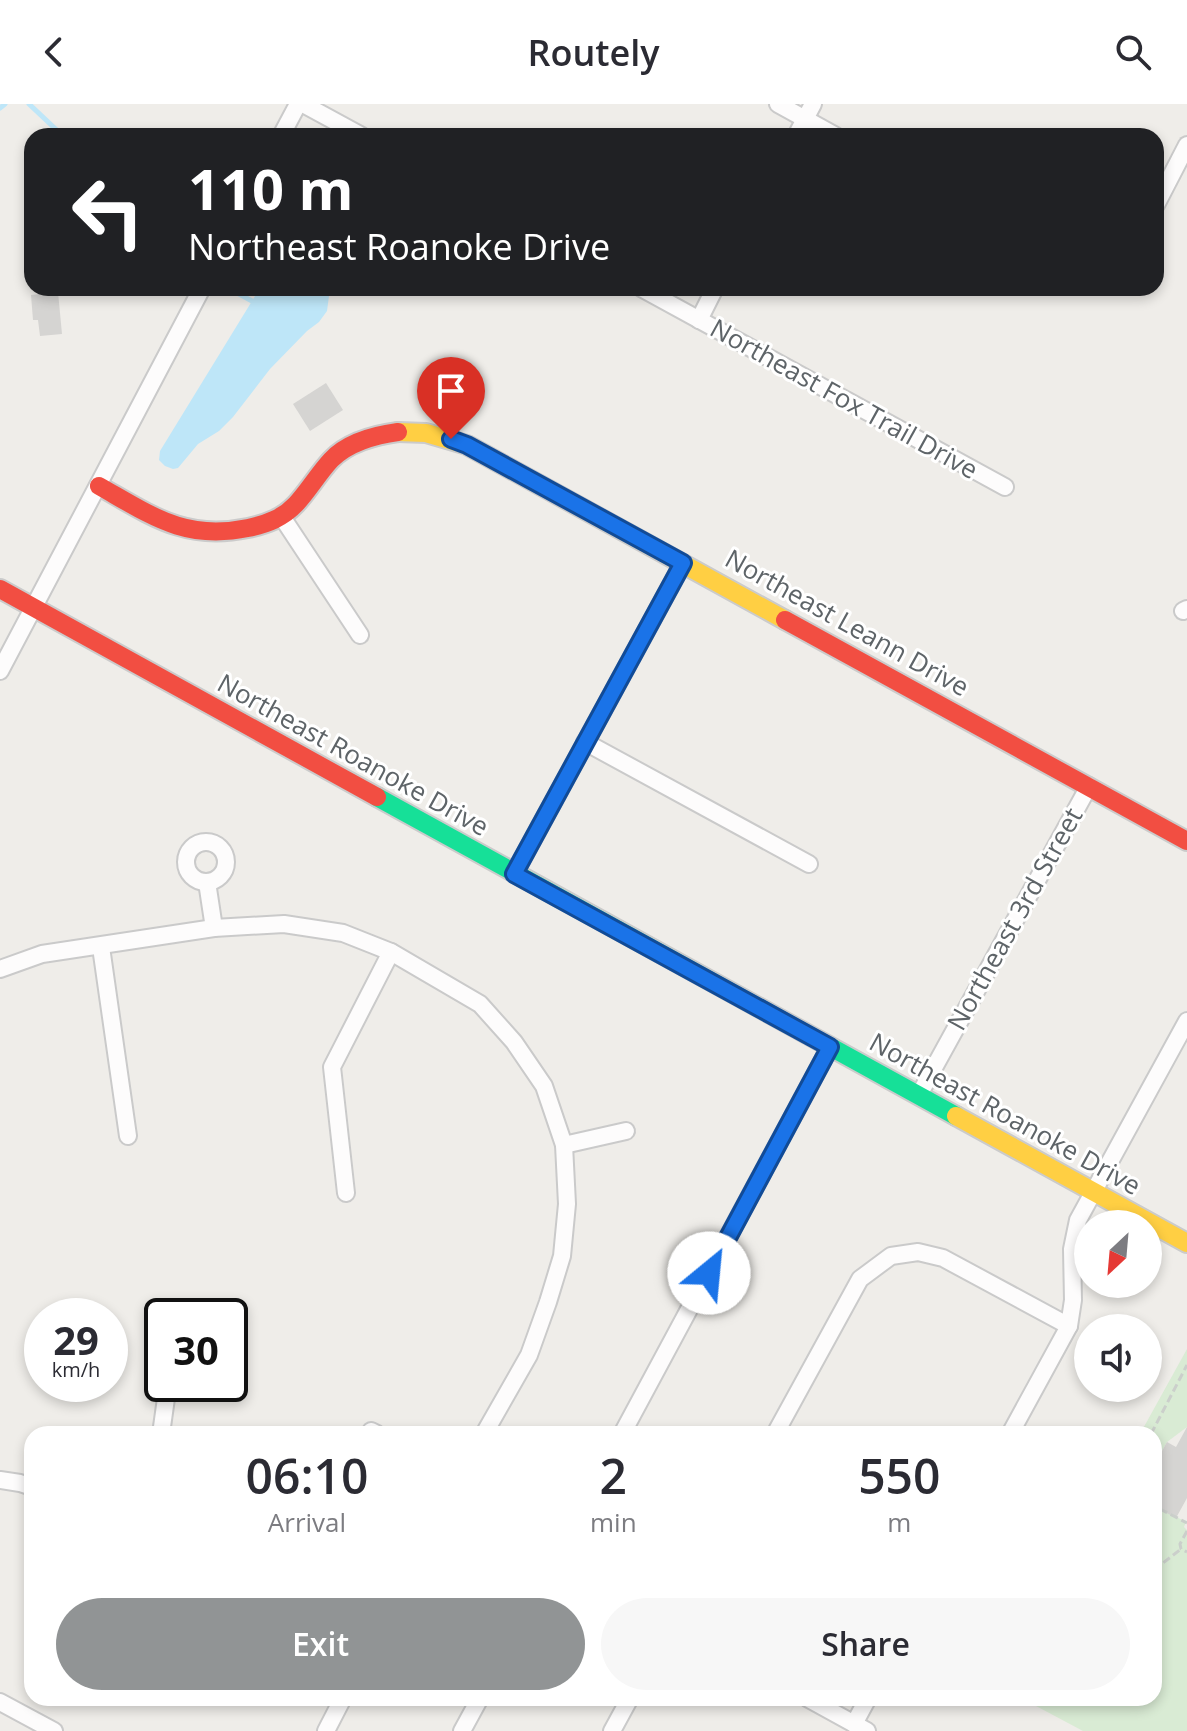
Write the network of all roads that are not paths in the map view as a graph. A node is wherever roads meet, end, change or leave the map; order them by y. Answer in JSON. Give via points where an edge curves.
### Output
{"nodes":[{"id":1,"x":300,"y":104,"type":"edge"},
{"id":2,"x":778,"y":104,"type":"edge"},
{"id":3,"x":809,"y":111,"type":"edge"},
{"id":4,"x":286,"y":128,"type":"edge"},
{"id":5,"x":346,"y":128,"type":"edge"},
{"id":6,"x":827,"y":128,"type":"edge"},
{"id":7,"x":1187,"y":145,"type":"edge"},
{"id":8,"x":1164,"y":190,"type":"edge"},
{"id":9,"x":198,"y":296,"type":"edge"},
{"id":10,"x":656,"y":296,"type":"edge"},
{"id":11,"x":711,"y":296,"type":"edge"},
{"id":12,"x":699,"y":320,"type":"junction"},
{"id":13,"x":99,"y":486,"type":"junction"},
{"id":14,"x":1005,"y":487,"type":"dead end"},
{"id":15,"x":282,"y":517,"type":"junction"},
{"id":16,"x":683,"y":563,"type":"junction"},
{"id":17,"x":0,"y":589,"type":"edge"},
{"id":18,"x":35,"y":609,"type":"junction"},
{"id":19,"x":360,"y":635,"type":"dead end"},
{"id":20,"x":0,"y":671,"type":"edge"},
{"id":21,"x":585,"y":742,"type":"junction"},
{"id":22,"x":1089,"y":786,"type":"junction"},
{"id":23,"x":1187,"y":841,"type":"edge"},
{"id":24,"x":809,"y":864,"type":"dead end"},
{"id":25,"x":514,"y":874,"type":"junction"},
{"id":26,"x":207,"y":882,"type":"dead end"},
{"id":27,"x":214,"y":928,"type":"junction"},
{"id":28,"x":101,"y":947,"type":"junction"},
{"id":29,"x":391,"y":952,"type":"junction"},
{"id":30,"x":0,"y":969,"type":"edge"},
{"id":31,"x":1187,"y":1021,"type":"edge"},
{"id":32,"x":830,"y":1047,"type":"junction"},
{"id":33,"x":919,"y":1095,"type":"junction"},
{"id":34,"x":626,"y":1131,"type":"dead end"},
{"id":35,"x":128,"y":1136,"type":"dead end"},
{"id":36,"x":564,"y":1145,"type":"junction"},
{"id":37,"x":1094,"y":1192,"type":"junction"},
{"id":38,"x":346,"y":1193,"type":"dead end"},
{"id":39,"x":1187,"y":1243,"type":"edge"},
{"id":40,"x":1069,"y":1326,"type":"junction"},
{"id":41,"x":165,"y":1402,"type":"edge"},
{"id":42,"x":162,"y":1426,"type":"edge"},
{"id":43,"x":489,"y":1426,"type":"edge"},
{"id":44,"x":626,"y":1426,"type":"edge"},
{"id":45,"x":779,"y":1426,"type":"edge"},
{"id":46,"x":1014,"y":1426,"type":"edge"},
{"id":47,"x":0,"y":1480,"type":"edge"},
{"id":48,"x":24,"y":1484,"type":"edge"},
{"id":49,"x":0,"y":1702,"type":"edge"},
{"id":50,"x":339,"y":1706,"type":"edge"},
{"id":51,"x":476,"y":1706,"type":"edge"},
{"id":52,"x":626,"y":1706,"type":"edge"},
{"id":53,"x":822,"y":1706,"type":"edge"},
{"id":54,"x":866,"y":1706,"type":"edge"},
{"id":55,"x":861,"y":1727,"type":"edge"},
{"id":56,"x":43,"y":1729,"type":"edge"},
{"id":57,"x":326,"y":1731,"type":"edge"},
{"id":58,"x":462,"y":1731,"type":"edge"},
{"id":59,"x":612,"y":1731,"type":"edge"}],
"edges":[{"from":1,"to":4,"type":"street"},
{"from":1,"to":5,"type":"street"},
{"from":2,"to":3,"type":"street"},
{"from":3,"to":6,"type":"street"},
{"from":7,"to":8,"type":"street"},
{"from":9,"to":13,"type":"street"},
{"from":10,"to":12,"type":"street","name":"Northeast Fox Trail Drive"},
{"from":11,"to":12,"type":"street"},
{"from":12,"to":14,"type":"street","name":"Northeast Fox Trail Drive"},
{"from":13,"to":15,"type":"street","via":[[172,525],[195,531],[250,528]]},
{"from":13,"to":18,"type":"street"},
{"from":15,"to":16,"type":"street","name":"Northeast Leann Drive","via":[[333,457],[380,434],[408,429],[467,445]]},
{"from":15,"to":19,"type":"street"},
{"from":16,"to":21,"type":"street"},
{"from":16,"to":22,"type":"street","name":"Northeast Leann Drive"},
{"from":17,"to":18,"type":"street","name":"Northeast Roanoke Drive"},
{"from":18,"to":20,"type":"street"},
{"from":18,"to":25,"type":"street","name":"Northeast Roanoke Drive"},
{"from":21,"to":24,"type":"street"},
{"from":21,"to":25,"type":"street"},
{"from":22,"to":23,"type":"street","name":"Northeast Leann Drive"},
{"from":22,"to":33,"type":"street","name":"Northeast 3rd Street"},
{"from":25,"to":32,"type":"street","name":"Northeast Roanoke Drive"},
{"from":26,"to":27,"type":"street"},
{"from":27,"to":28,"type":"street"},
{"from":27,"to":29,"type":"street","via":[[284,924],[343,933]]},
{"from":28,"to":30,"type":"street","via":[[42,954]]},
{"from":28,"to":35,"type":"street"},
{"from":29,"to":36,"type":"street","via":[[480,1004],[544,1086]]},
{"from":29,"to":38,"type":"street","via":[[332,1067]]},
{"from":31,"to":37,"type":"street"},
{"from":32,"to":33,"type":"street","name":"Northeast Roanoke Drive"},
{"from":32,"to":44,"type":"street"},
{"from":33,"to":37,"type":"street","name":"Northeast Roanoke Drive"},
{"from":34,"to":36,"type":"street"},
{"from":36,"to":43,"type":"street","via":[[567,1204],[562,1256],[529,1355]]},
{"from":37,"to":39,"type":"street","name":"Northeast Roanoke Drive"},
{"from":37,"to":40,"type":"street","via":[[1078,1220],[1072,1249]]},
{"from":40,"to":45,"type":"street","via":[[943,1258],[918,1252],[891,1256],[860,1279]]},
{"from":40,"to":46,"type":"street"},
{"from":41,"to":42,"type":"street"},
{"from":47,"to":48,"type":"street"},
{"from":49,"to":56,"type":"street"},
{"from":50,"to":57,"type":"street"},
{"from":51,"to":58,"type":"street"},
{"from":52,"to":59,"type":"street"},
{"from":53,"to":55,"type":"street"},
{"from":54,"to":55,"type":"street"}]}
